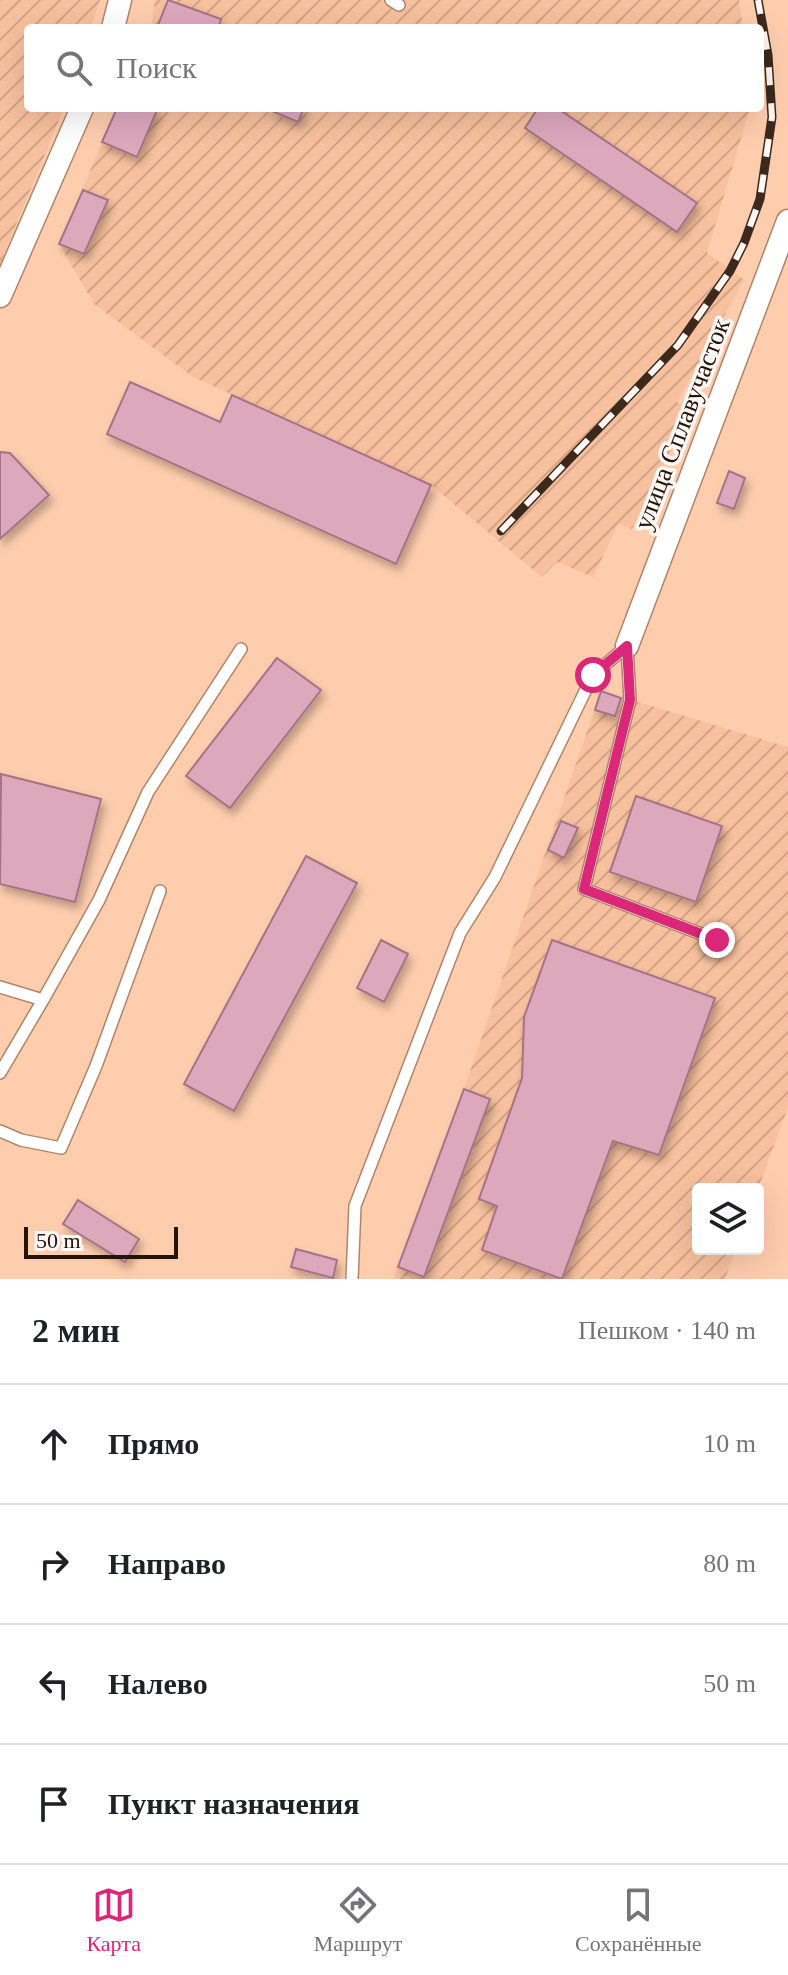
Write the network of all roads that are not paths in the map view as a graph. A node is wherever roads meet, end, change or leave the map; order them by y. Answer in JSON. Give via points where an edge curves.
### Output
{"nodes":[{"id":1,"x":120,"y":0,"type":"edge"},
{"id":2,"x":114,"y":24,"type":"edge"},
{"id":3,"x":80,"y":112,"type":"edge"},
{"id":4,"x":788,"y":221,"type":"edge"},
{"id":5,"x":0,"y":296,"type":"edge"},
{"id":6,"x":627,"y":646,"type":"junction"},
{"id":7,"x":241,"y":649,"type":"dead end"},
{"id":8,"x":160,"y":891,"type":"dead end"},
{"id":9,"x":717,"y":940,"type":"dead end"},
{"id":10,"x":0,"y":987,"type":"edge"},
{"id":11,"x":43,"y":1000,"type":"junction"},
{"id":12,"x":0,"y":1073,"type":"edge"},
{"id":13,"x":0,"y":1131,"type":"edge"},
{"id":14,"x":352,"y":1279,"type":"edge"}],
"edges":[{"from":1,"to":2,"type":"street"},
{"from":3,"to":5,"type":"street"},
{"from":4,"to":6,"type":"street","name":"улица Сплавучасток"},
{"from":6,"to":9,"type":"lane","via":[[630,700],[584,889]]},
{"from":6,"to":14,"type":"lane","via":[[593,675],[495,877],[460,933],[355,1206]]},
{"from":7,"to":11,"type":"lane","via":[[148,792],[99,900]]},
{"from":8,"to":13,"type":"lane","via":[[61,1148]]},
{"from":10,"to":11,"type":"lane"},
{"from":11,"to":12,"type":"lane"}]}
